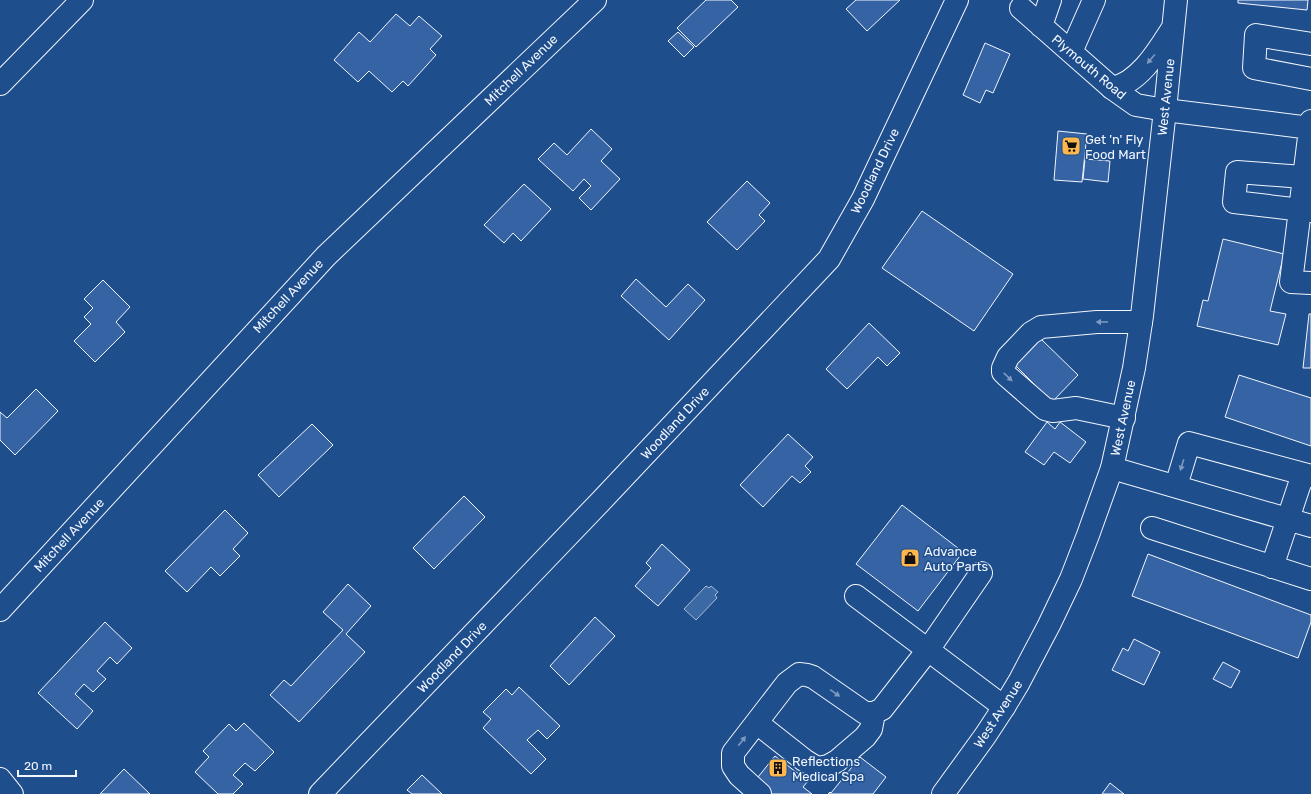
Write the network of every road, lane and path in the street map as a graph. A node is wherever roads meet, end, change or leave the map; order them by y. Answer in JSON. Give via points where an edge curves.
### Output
{"nodes":[{"id":1,"x":82,"y":0,"type":"edge"},
{"id":2,"x":595,"y":0,"type":"edge"},
{"id":3,"x":957,"y":0,"type":"edge"},
{"id":4,"x":1050,"y":0,"type":"edge"},
{"id":5,"x":1094,"y":0,"type":"edge"},
{"id":6,"x":1176,"y":0,"type":"edge"},
{"id":7,"x":1021,"y":8,"type":"dead end"},
{"id":8,"x":1041,"y":26,"type":"junction"},
{"id":9,"x":1173,"y":27,"type":"junction"},
{"id":10,"x":1311,"y":44,"type":"edge"},
{"id":11,"x":1071,"y":52,"type":"junction"},
{"id":12,"x":1311,"y":78,"type":"edge"},
{"id":13,"x":0,"y":84,"type":"edge"},
{"id":14,"x":1112,"y":88,"type":"junction"},
{"id":15,"x":1165,"y":110,"type":"junction"},
{"id":16,"x":1310,"y":126,"type":"edge"},
{"id":17,"x":1303,"y":177,"type":"junction"},
{"id":18,"x":1305,"y":210,"type":"edge"},
{"id":19,"x":1311,"y":283,"type":"edge"},
{"id":20,"x":1141,"y":322,"type":"junction"},
{"id":21,"x":1124,"y":418,"type":"junction"},
{"id":22,"x":1112,"y":468,"type":"junction"},
{"id":23,"x":1307,"y":475,"type":"edge"},
{"id":24,"x":1176,"y":486,"type":"junction"},
{"id":25,"x":1287,"y":519,"type":"junction"},
{"id":26,"x":1311,"y":526,"type":"edge"},
{"id":27,"x":1152,"y":528,"type":"dead end"},
{"id":28,"x":1272,"y":567,"type":"junction"},
{"id":29,"x":981,"y":573,"type":"dead end"},
{"id":30,"x":1311,"y":579,"type":"edge"},
{"id":31,"x":856,"y":596,"type":"dead end"},
{"id":32,"x":0,"y":610,"type":"edge"},
{"id":33,"x":928,"y":650,"type":"junction"},
{"id":34,"x":1004,"y":707,"type":"junction"},
{"id":35,"x":874,"y":713,"type":"junction"},
{"id":36,"x":757,"y":723,"type":"junction"},
{"id":37,"x":0,"y":779,"type":"edge"},
{"id":38,"x":12,"y":794,"type":"edge"},
{"id":39,"x":320,"y":794,"type":"edge"},
{"id":40,"x":760,"y":794,"type":"edge"},
{"id":41,"x":943,"y":794,"type":"edge"}],
"edges":[{"from":1,"to":13,"type":"street"},
{"from":2,"to":32,"type":"street","name":"Mitchell Avenue","via":[[326,256]]},
{"from":3,"to":39,"type":"street","name":"Woodland Drive","via":[[862,199],[829,259],[608,495]]},
{"from":4,"to":8,"type":"street"},
{"from":5,"to":11,"type":"street"},
{"from":6,"to":9,"type":"street","name":"West Avenue"},
{"from":7,"to":8,"type":"street","name":"Plymouth Road"},
{"from":8,"to":11,"type":"street","name":"Plymouth Road"},
{"from":9,"to":14,"type":"street","one_way":true,"via":[[1139,73],[1129,82]]},
{"from":9,"to":15,"type":"street","name":"West Avenue"},
{"from":10,"to":12,"type":"street","via":[[1256,35],[1254,68]]},
{"from":11,"to":14,"type":"street","name":"Plymouth Road"},
{"from":14,"to":15,"type":"street","name":"Plymouth Road","via":[[1136,105]]},
{"from":15,"to":16,"type":"street","name":"Plymouth Road"},
{"from":15,"to":20,"type":"street","name":"West Avenue"},
{"from":16,"to":17,"type":"street"},
{"from":17,"to":18,"type":"street"},
{"from":17,"to":18,"type":"street","via":[[1237,172],[1234,202]]},
{"from":18,"to":19,"type":"street","via":[[1291,282]]},
{"from":20,"to":21,"type":"street","name":"West Avenue"},
{"from":20,"to":21,"type":"street","one_way":true,"via":[[1097,322],[1041,327],[1031,333],[1008,358],[1003,368],[1007,376],[1045,409],[1053,411],[1076,408]]},
{"from":21,"to":22,"type":"street","name":"West Avenue"},
{"from":22,"to":24,"type":"street"},
{"from":22,"to":34,"type":"street","name":"West Avenue","via":[[1071,579],[1036,651]]},
{"from":23,"to":24,"type":"street","one_way":true,"via":[[1189,443]]},
{"from":23,"to":25,"type":"street"},
{"from":24,"to":25,"type":"street"},
{"from":25,"to":26,"type":"street"},
{"from":25,"to":28,"type":"street"},
{"from":27,"to":28,"type":"street"},
{"from":28,"to":30,"type":"street"},
{"from":29,"to":33,"type":"street"},
{"from":31,"to":33,"type":"street"},
{"from":33,"to":34,"type":"street"},
{"from":33,"to":35,"type":"street","via":[[882,709]]},
{"from":34,"to":41,"type":"street","name":"West Avenue"},
{"from":36,"to":35,"type":"street","one_way":true,"via":[[787,683],[799,674],[813,677],[865,713]]},
{"from":35,"to":36,"type":"street","via":[[871,730],[865,737],[837,761],[817,768]]},
{"from":40,"to":36,"type":"street","one_way":true,"via":[[739,775],[734,766],[733,753]]},
{"from":37,"to":38,"type":"street"}]}
